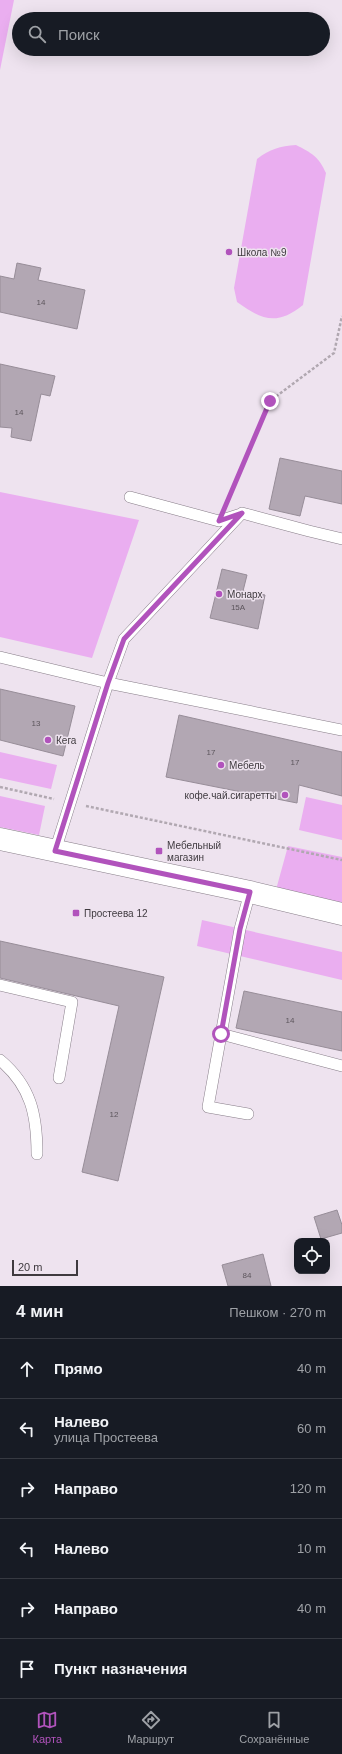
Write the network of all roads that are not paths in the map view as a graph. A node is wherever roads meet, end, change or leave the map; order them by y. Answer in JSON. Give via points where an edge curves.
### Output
{"nodes":[{"id":1,"x":130,"y":496,"type":"dead end"},
{"id":2,"x":242,"y":513,"type":"junction"},
{"id":3,"x":342,"y":538,"type":"edge"},
{"id":4,"x":0,"y":657,"type":"edge"},
{"id":5,"x":108,"y":683,"type":"junction"},
{"id":6,"x":342,"y":730,"type":"edge"},
{"id":7,"x":0,"y":839,"type":"edge"},
{"id":8,"x":55,"y":851,"type":"junction"},
{"id":9,"x":250,"y":892,"type":"junction"},
{"id":10,"x":342,"y":914,"type":"edge"},
{"id":11,"x":0,"y":985,"type":"edge"},
{"id":12,"x":221,"y":1034,"type":"junction"},
{"id":13,"x":0,"y":1060,"type":"edge"},
{"id":14,"x":342,"y":1066,"type":"edge"},
{"id":15,"x":59,"y":1078,"type":"dead end"},
{"id":16,"x":248,"y":1114,"type":"dead end"},
{"id":17,"x":37,"y":1154,"type":"dead end"}],
"edges":[{"from":1,"to":2,"type":"lane","via":[[219,521]]},
{"from":2,"to":3,"type":"lane"},
{"from":2,"to":5,"type":"lane","via":[[124,639]]},
{"from":4,"to":5,"type":"lane"},
{"from":5,"to":6,"type":"lane"},
{"from":5,"to":8,"type":"lane"},
{"from":7,"to":8,"type":"street"},
{"from":8,"to":9,"type":"street"},
{"from":9,"to":10,"type":"street"},
{"from":9,"to":12,"type":"lane","via":[[240,929]]},
{"from":11,"to":15,"type":"lane","via":[[72,1002]]},
{"from":12,"to":14,"type":"lane"},
{"from":12,"to":16,"type":"lane","via":[[208,1107]]},
{"from":13,"to":17,"type":"lane","via":[[12,1070],[30,1099],[37,1131]]}]}
